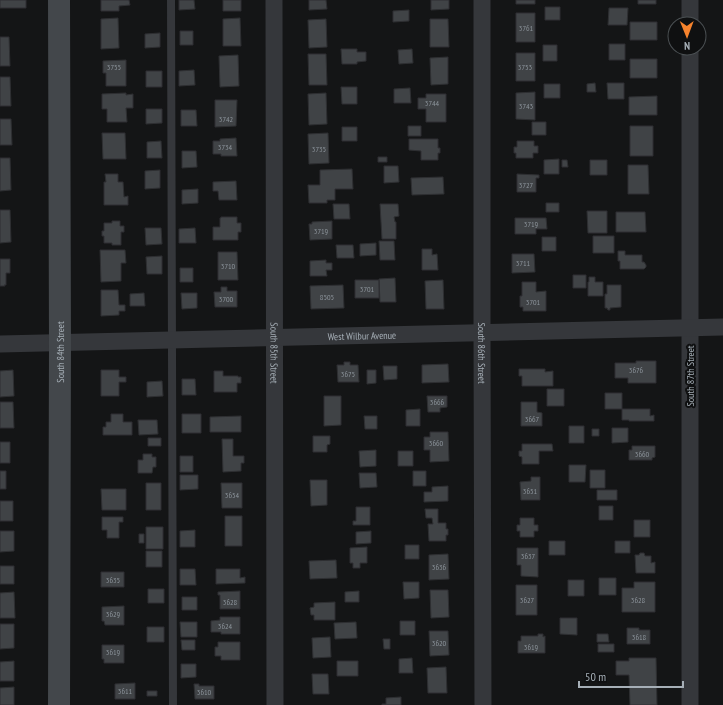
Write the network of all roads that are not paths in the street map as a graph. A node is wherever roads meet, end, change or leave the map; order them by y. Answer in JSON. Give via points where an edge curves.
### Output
{"nodes":[{"id":1,"x":59,"y":0,"type":"edge"},
{"id":2,"x":171,"y":0,"type":"edge"},
{"id":3,"x":274,"y":0,"type":"edge"},
{"id":4,"x":482,"y":0,"type":"edge"},
{"id":5,"x":690,"y":0,"type":"edge"},
{"id":6,"x":690,"y":16,"type":"edge"},
{"id":7,"x":690,"y":56,"type":"edge"},
{"id":8,"x":723,"y":327,"type":"edge"},
{"id":9,"x":690,"y":328,"type":"junction"},
{"id":10,"x":482,"y":333,"type":"junction"},
{"id":11,"x":274,"y":338,"type":"junction"},
{"id":12,"x":172,"y":341,"type":"junction"},
{"id":13,"x":0,"y":344,"type":"edge"},
{"id":14,"x":60,"y":344,"type":"junction"},
{"id":15,"x":59,"y":705,"type":"edge"},
{"id":16,"x":173,"y":705,"type":"edge"},
{"id":17,"x":275,"y":705,"type":"edge"},
{"id":18,"x":483,"y":705,"type":"edge"},
{"id":19,"x":690,"y":705,"type":"edge"}],
"edges":[{"from":1,"to":14,"type":"street","name":"South 84th Street"},
{"from":2,"to":12,"type":"lane"},
{"from":3,"to":11,"type":"street","name":"South 85th Street"},
{"from":4,"to":10,"type":"street","name":"South 86th Street"},
{"from":5,"to":6,"type":"street"},
{"from":7,"to":9,"type":"street","name":"South 87th Street"},
{"from":8,"to":9,"type":"street","name":"West Wilbur Avenue"},
{"from":9,"to":10,"type":"street","name":"West Wilbur Avenue"},
{"from":9,"to":19,"type":"street","name":"South 87th Street"},
{"from":10,"to":11,"type":"street","name":"West Wilbur Avenue"},
{"from":10,"to":18,"type":"street","name":"South 86th Street"},
{"from":11,"to":12,"type":"street","name":"West Wilbur Avenue"},
{"from":11,"to":17,"type":"street","name":"South 85th Street"},
{"from":12,"to":14,"type":"street","name":"West Wilbur Avenue"},
{"from":12,"to":16,"type":"lane"},
{"from":13,"to":14,"type":"street","name":"West Wilbur Avenue"},
{"from":14,"to":15,"type":"street","name":"South 84th Street"}]}
